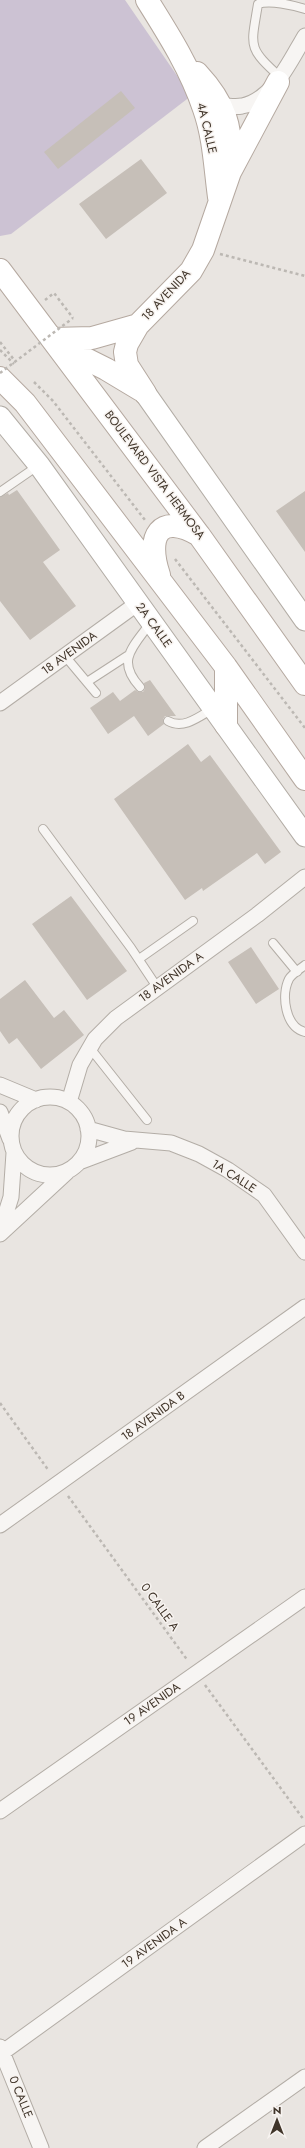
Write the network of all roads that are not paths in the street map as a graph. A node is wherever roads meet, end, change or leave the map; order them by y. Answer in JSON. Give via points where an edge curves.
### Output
{"nodes":[{"id":1,"x":148,"y":0,"type":"edge"},
{"id":2,"x":305,"y":9,"type":"edge"},
{"id":3,"x":305,"y":36,"type":"edge"},
{"id":4,"x":182,"y":57,"type":"junction"},
{"id":5,"x":279,"y":80,"type":"junction"},
{"id":6,"x":194,"y":83,"type":"junction"},
{"id":7,"x":223,"y":106,"type":"junction"},
{"id":8,"x":230,"y":172,"type":"junction"},
{"id":9,"x":220,"y":202,"type":"junction"},
{"id":10,"x":0,"y":270,"type":"edge"},
{"id":11,"x":138,"y":325,"type":"junction"},
{"id":12,"x":55,"y":342,"type":"junction"},
{"id":13,"x":0,"y":378,"type":"edge"},
{"id":14,"x":145,"y":392,"type":"junction"},
{"id":15,"x":0,"y":418,"type":"edge"},
{"id":16,"x":39,"y":465,"type":"junction"},
{"id":17,"x":0,"y":492,"type":"edge"},
{"id":18,"x":199,"y":535,"type":"junction"},
{"id":19,"x":162,"y":583,"type":"junction"},
{"id":20,"x":138,"y":603,"type":"junction"},
{"id":21,"x":305,"y":620,"type":"edge"},
{"id":22,"x":152,"y":621,"type":"junction"},
{"id":23,"x":65,"y":656,"type":"junction"},
{"id":24,"x":127,"y":656,"type":"junction"},
{"id":25,"x":226,"y":667,"type":"junction"},
{"id":26,"x":87,"y":682,"type":"junction"},
{"id":27,"x":305,"y":684,"type":"edge"},
{"id":28,"x":140,"y":686,"type":"dead end"},
{"id":29,"x":96,"y":693,"type":"dead end"},
{"id":30,"x":0,"y":703,"type":"edge"},
{"id":31,"x":214,"y":708,"type":"junction"},
{"id":32,"x":168,"y":722,"type":"dead end"},
{"id":33,"x":226,"y":725,"type":"junction"},
{"id":34,"x":305,"y":779,"type":"edge"},
{"id":35,"x":43,"y":829,"type":"dead end"},
{"id":36,"x":305,"y":836,"type":"edge"},
{"id":37,"x":305,"y":877,"type":"edge"},
{"id":38,"x":193,"y":921,"type":"dead end"},
{"id":39,"x":273,"y":943,"type":"dead end"},
{"id":40,"x":139,"y":959,"type":"junction"},
{"id":41,"x":305,"y":965,"type":"edge"},
{"id":42,"x":297,"y":972,"type":"junction"},
{"id":43,"x":158,"y":987,"type":"junction"},
{"id":44,"x":305,"y":1032,"type":"edge"},
{"id":45,"x":90,"y":1048,"type":"junction"},
{"id":46,"x":0,"y":1084,"type":"edge"},
{"id":47,"x":36,"y":1100,"type":"junction"},
{"id":48,"x":69,"y":1102,"type":"junction"},
{"id":49,"x":0,"y":1112,"type":"edge"},
{"id":50,"x":146,"y":1120,"type":"dead end"},
{"id":51,"x":88,"y":1129,"type":"junction"},
{"id":52,"x":137,"y":1140,"type":"junction"},
{"id":53,"x":13,"y":1147,"type":"junction"},
{"id":54,"x":74,"y":1166,"type":"junction"},
{"id":55,"x":0,"y":1233,"type":"edge"},
{"id":56,"x":305,"y":1252,"type":"edge"},
{"id":57,"x":305,"y":1307,"type":"edge"},
{"id":58,"x":0,"y":1525,"type":"edge"},
{"id":59,"x":305,"y":1597,"type":"edge"},
{"id":60,"x":0,"y":1811,"type":"edge"},
{"id":61,"x":305,"y":1834,"type":"edge"},
{"id":62,"x":2,"y":2050,"type":"edge"},
{"id":63,"x":305,"y":2076,"type":"edge"},
{"id":64,"x":41,"y":2148,"type":"edge"},
{"id":65,"x":205,"y":2148,"type":"edge"}],
"edges":[{"from":1,"to":4,"type":"main road","name":"4A CALLE"},
{"from":2,"to":5,"type":"lane","via":[[266,1],[258,4],[253,46]]},
{"from":3,"to":5,"type":"street"},
{"from":4,"to":6,"type":"main road","name":"4A CALLE"},
{"from":4,"to":7,"type":"main road","name":"4A CALLE"},
{"from":5,"to":7,"type":"street","via":[[253,103]]},
{"from":5,"to":8,"type":"main road"},
{"from":6,"to":7,"type":"main road","via":[[210,99]]},
{"from":6,"to":9,"type":"main road","name":"4A CALLE","via":[[210,132]]},
{"from":7,"to":8,"type":"main road","name":"4A CALLE","via":[[229,130]]},
{"from":8,"to":9,"type":"main road","name":"18 AVENIDA"},
{"from":9,"to":11,"type":"main road","name":"18 AVENIDA","via":[[203,250],[186,277]]},
{"from":10,"to":12,"type":"main road","name":"BOULEVARD VISTA HERMOSA"},
{"from":11,"to":12,"type":"main road","via":[[92,338]]},
{"from":11,"to":14,"type":"main road","name":"18 AVENIDA","via":[[125,352],[127,365]]},
{"from":12,"to":14,"type":"main road"},
{"from":12,"to":18,"type":"main road","name":"BOULEVARD VISTA HERMOSA"},
{"from":13,"to":19,"type":"main road","via":[[25,403]]},
{"from":14,"to":21,"type":"street"},
{"from":15,"to":16,"type":"street","name":"2A CALLE"},
{"from":16,"to":17,"type":"lane"},
{"from":16,"to":20,"type":"street","name":"2A CALLE"},
{"from":18,"to":19,"type":"main road","via":[[186,527],[172,526],[156,536],[154,555]]},
{"from":18,"to":27,"type":"main road","name":"BOULEVARD VISTA HERMOSA"},
{"from":19,"to":25,"type":"main road"},
{"from":20,"to":22,"type":"street","name":"2A CALLE"},
{"from":20,"to":23,"type":"street","name":"18 AVENIDA"},
{"from":22,"to":24,"type":"lane"},
{"from":22,"to":31,"type":"street","name":"2A CALLE"},
{"from":23,"to":26,"type":"lane"},
{"from":23,"to":30,"type":"street","name":"18 AVENIDA"},
{"from":24,"to":26,"type":"lane"},
{"from":24,"to":28,"type":"lane","via":[[132,678]]},
{"from":25,"to":33,"type":"main road"},
{"from":25,"to":34,"type":"main road"},
{"from":26,"to":29,"type":"lane"},
{"from":31,"to":32,"type":"lane","via":[[182,724],[174,725]]},
{"from":31,"to":33,"type":"street","name":"2A CALLE"},
{"from":33,"to":36,"type":"street","name":"2A CALLE"},
{"from":35,"to":40,"type":"lane"},
{"from":37,"to":43,"type":"street","name":"18 AVENIDA A"},
{"from":38,"to":40,"type":"lane"},
{"from":39,"to":42,"type":"lane"},
{"from":40,"to":43,"type":"lane"},
{"from":41,"to":42,"type":"lane"},
{"from":42,"to":44,"type":"lane","via":[[290,978],[285,989],[287,1015],[299,1031]]},
{"from":43,"to":45,"type":"street","name":"18 AVENIDA A","via":[[116,1018],[94,1040]]},
{"from":45,"to":48,"type":"street","name":"18 AVENIDA A","via":[[80,1065]]},
{"from":45,"to":50,"type":"lane"},
{"from":46,"to":47,"type":"street"},
{"from":47,"to":48,"type":"street","via":[[47,1097]]},
{"from":47,"to":53,"type":"street","via":[[24,1106],[16,1116],[11,1128]]},
{"from":48,"to":51,"type":"street","via":[[85,1118]]},
{"from":49,"to":53,"type":"street"},
{"from":51,"to":52,"type":"street","name":"1A CALLE","via":[[112,1137]]},
{"from":51,"to":54,"type":"street","via":[[89,1141],[86,1152]]},
{"from":52,"to":54,"type":"street","name":"1A CALLE"},
{"from":52,"to":56,"type":"street","name":"1A CALLE","via":[[171,1143],[199,1154],[228,1170],[264,1195]]},
{"from":53,"to":54,"type":"street","via":[[27,1167],[45,1175],[58,1174]]},
{"from":53,"to":55,"type":"street","via":[[11,1197]]},
{"from":54,"to":55,"type":"street"},
{"from":57,"to":58,"type":"street","name":"18 AVENIDA B"},
{"from":59,"to":60,"type":"street","name":"19 AVENIDA"},
{"from":61,"to":62,"type":"street","name":"19 AVENIDA A"},
{"from":62,"to":64,"type":"street","name":"0 CALLE"},
{"from":63,"to":65,"type":"street"}]}
